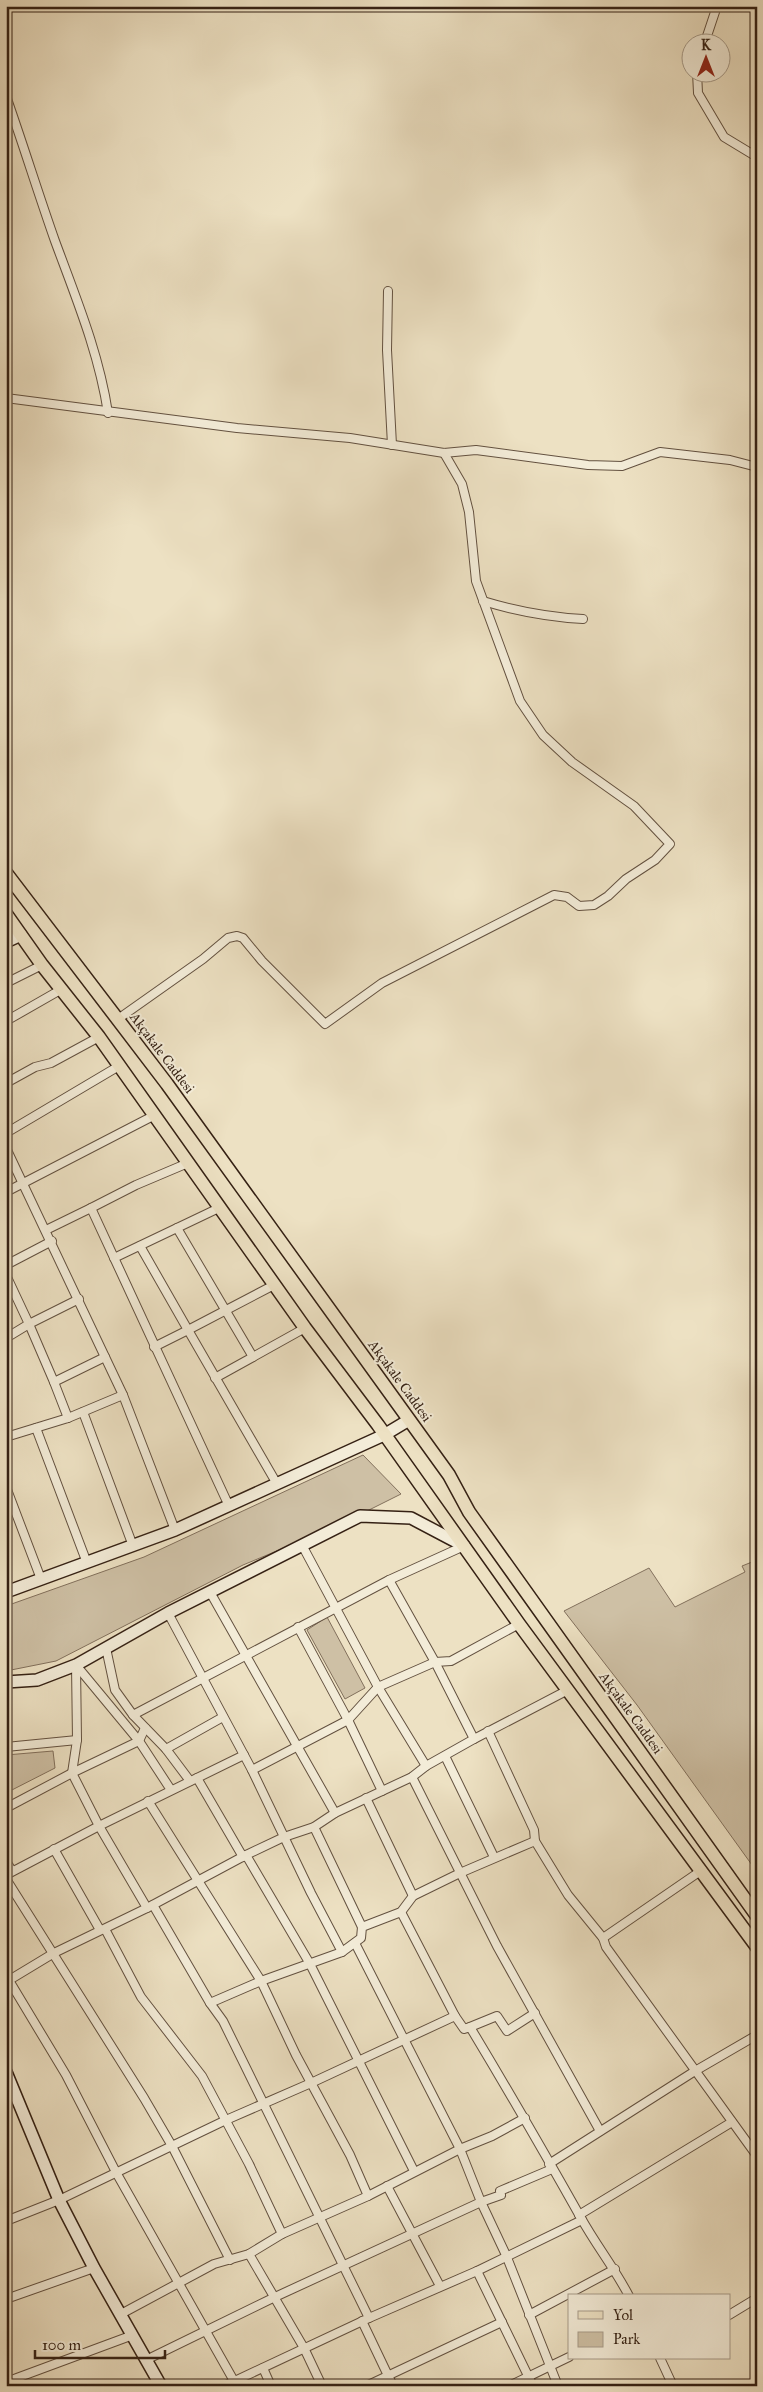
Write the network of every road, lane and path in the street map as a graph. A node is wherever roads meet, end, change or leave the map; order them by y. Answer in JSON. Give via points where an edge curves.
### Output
{"nodes":[{"id":1,"x":717,"y":6,"type":"edge"},
{"id":2,"x":708,"y":32,"type":"edge"},
{"id":3,"x":697,"y":82,"type":"edge"},
{"id":4,"x":6,"y":96,"type":"edge"},
{"id":5,"x":757,"y":157,"type":"edge"},
{"id":6,"x":388,"y":291,"type":"dead end"},
{"id":7,"x":6,"y":398,"type":"edge"},
{"id":8,"x":108,"y":413,"type":"junction"},
{"id":9,"x":392,"y":445,"type":"junction"},
{"id":10,"x":444,"y":453,"type":"junction"},
{"id":11,"x":757,"y":466,"type":"edge"},
{"id":12,"x":483,"y":600,"type":"junction"},
{"id":13,"x":583,"y":619,"type":"dead end"},
{"id":14,"x":6,"y":873,"type":"edge"},
{"id":15,"x":8,"y":918,"type":"edge"},
{"id":16,"x":21,"y":935,"type":"junction"},
{"id":17,"x":6,"y":942,"type":"edge"},
{"id":18,"x":42,"y":965,"type":"junction"},
{"id":19,"x":6,"y":983,"type":"edge"},
{"id":20,"x":62,"y":989,"type":"junction"},
{"id":21,"x":118,"y":1019,"type":"junction"},
{"id":22,"x":6,"y":1022,"type":"edge"},
{"id":23,"x":100,"y":1037,"type":"junction"},
{"id":24,"x":119,"y":1066,"type":"junction"},
{"id":25,"x":6,"y":1083,"type":"edge"},
{"id":26,"x":155,"y":1115,"type":"junction"},
{"id":27,"x":6,"y":1133,"type":"edge"},
{"id":28,"x":6,"y":1148,"type":"edge"},
{"id":29,"x":188,"y":1163,"type":"junction"},
{"id":30,"x":24,"y":1183,"type":"junction"},
{"id":31,"x":6,"y":1192,"type":"edge"},
{"id":32,"x":90,"y":1208,"type":"junction"},
{"id":33,"x":220,"y":1208,"type":"junction"},
{"id":34,"x":177,"y":1228,"type":"junction"},
{"id":35,"x":46,"y":1230,"type":"junction"},
{"id":36,"x":52,"y":1241,"type":"junction"},
{"id":37,"x":140,"y":1246,"type":"junction"},
{"id":38,"x":114,"y":1258,"type":"junction"},
{"id":39,"x":6,"y":1265,"type":"edge"},
{"id":40,"x":6,"y":1275,"type":"edge"},
{"id":41,"x":274,"y":1284,"type":"junction"},
{"id":42,"x":79,"y":1299,"type":"junction"},
{"id":43,"x":226,"y":1310,"type":"junction"},
{"id":44,"x":29,"y":1324,"type":"junction"},
{"id":45,"x":304,"y":1328,"type":"junction"},
{"id":46,"x":188,"y":1330,"type":"junction"},
{"id":47,"x":6,"y":1338,"type":"edge"},
{"id":48,"x":154,"y":1347,"type":"junction"},
{"id":49,"x":105,"y":1357,"type":"junction"},
{"id":50,"x":253,"y":1357,"type":"junction"},
{"id":51,"x":215,"y":1378,"type":"junction"},
{"id":52,"x":54,"y":1382,"type":"junction"},
{"id":53,"x":123,"y":1395,"type":"junction"},
{"id":54,"x":83,"y":1412,"type":"junction"},
{"id":55,"x":68,"y":1418,"type":"junction"},
{"id":56,"x":409,"y":1420,"type":"junction"},
{"id":57,"x":36,"y":1428,"type":"junction"},
{"id":58,"x":384,"y":1435,"type":"junction"},
{"id":59,"x":6,"y":1437,"type":"edge"},
{"id":60,"x":277,"y":1484,"type":"junction"},
{"id":61,"x":6,"y":1486,"type":"edge"},
{"id":62,"x":229,"y":1506,"type":"junction"},
{"id":63,"x":175,"y":1530,"type":"junction"},
{"id":64,"x":302,"y":1545,"type":"junction"},
{"id":65,"x":134,"y":1546,"type":"junction"},
{"id":66,"x":464,"y":1546,"type":"junction"},
{"id":67,"x":87,"y":1563,"type":"junction"},
{"id":68,"x":41,"y":1579,"type":"junction"},
{"id":69,"x":389,"y":1580,"type":"junction"},
{"id":70,"x":6,"y":1592,"type":"edge"},
{"id":71,"x":210,"y":1592,"type":"junction"},
{"id":72,"x":337,"y":1609,"type":"junction"},
{"id":73,"x":168,"y":1612,"type":"junction"},
{"id":74,"x":519,"y":1624,"type":"junction"},
{"id":75,"x":298,"y":1627,"type":"junction"},
{"id":76,"x":106,"y":1648,"type":"junction"},
{"id":77,"x":245,"y":1656,"type":"junction"},
{"id":78,"x":435,"y":1662,"type":"junction"},
{"id":79,"x":76,"y":1665,"type":"junction"},
{"id":80,"x":202,"y":1678,"type":"junction"},
{"id":81,"x":6,"y":1682,"type":"edge"},
{"id":82,"x":378,"y":1687,"type":"junction"},
{"id":83,"x":568,"y":1690,"type":"junction"},
{"id":84,"x":133,"y":1715,"type":"junction"},
{"id":85,"x":223,"y":1717,"type":"junction"},
{"id":86,"x":348,"y":1720,"type":"junction"},
{"id":87,"x":145,"y":1728,"type":"junction"},
{"id":88,"x":488,"y":1731,"type":"junction"},
{"id":89,"x":474,"y":1739,"type":"junction"},
{"id":90,"x":77,"y":1740,"type":"junction"},
{"id":91,"x":139,"y":1742,"type":"junction"},
{"id":92,"x":297,"y":1746,"type":"junction"},
{"id":93,"x":6,"y":1747,"type":"edge"},
{"id":94,"x":166,"y":1749,"type":"junction"},
{"id":95,"x":244,"y":1755,"type":"junction"},
{"id":96,"x":445,"y":1756,"type":"junction"},
{"id":97,"x":426,"y":1766,"type":"junction"},
{"id":98,"x":252,"y":1770,"type":"junction"},
{"id":99,"x":72,"y":1773,"type":"junction"},
{"id":100,"x":412,"y":1777,"type":"junction"},
{"id":101,"x":194,"y":1780,"type":"junction"},
{"id":102,"x":171,"y":1790,"type":"junction"},
{"id":103,"x":382,"y":1791,"type":"junction"},
{"id":104,"x":366,"y":1798,"type":"junction"},
{"id":105,"x":148,"y":1802,"type":"junction"},
{"id":106,"x":6,"y":1808,"type":"edge"},
{"id":107,"x":335,"y":1813,"type":"junction"},
{"id":108,"x":99,"y":1826,"type":"junction"},
{"id":109,"x":314,"y":1827,"type":"junction"},
{"id":110,"x":284,"y":1837,"type":"junction"},
{"id":111,"x":535,"y":1841,"type":"junction"},
{"id":112,"x":54,"y":1849,"type":"junction"},
{"id":113,"x":245,"y":1856,"type":"junction"},
{"id":114,"x":494,"y":1857,"type":"junction"},
{"id":115,"x":6,"y":1861,"type":"edge"},
{"id":116,"x":702,"y":1870,"type":"junction"},
{"id":117,"x":9,"y":1873,"type":"edge"},
{"id":118,"x":460,"y":1873,"type":"junction"},
{"id":119,"x":6,"y":1879,"type":"edge"},
{"id":120,"x":198,"y":1881,"type":"junction"},
{"id":121,"x":413,"y":1896,"type":"junction"},
{"id":122,"x":150,"y":1906,"type":"junction"},
{"id":123,"x":401,"y":1912,"type":"junction"},
{"id":124,"x":757,"y":1916,"type":"edge"},
{"id":125,"x":362,"y":1926,"type":"junction"},
{"id":126,"x":102,"y":1929,"type":"junction"},
{"id":127,"x":603,"y":1938,"type":"junction"},
{"id":128,"x":355,"y":1943,"type":"junction"},
{"id":129,"x":757,"y":1947,"type":"edge"},
{"id":130,"x":342,"y":1952,"type":"junction"},
{"id":131,"x":54,"y":1953,"type":"junction"},
{"id":132,"x":310,"y":1964,"type":"junction"},
{"id":133,"x":7,"y":1979,"type":"edge"},
{"id":134,"x":262,"y":1981,"type":"junction"},
{"id":135,"x":210,"y":2003,"type":"junction"},
{"id":136,"x":535,"y":2013,"type":"junction"},
{"id":137,"x":455,"y":2016,"type":"junction"},
{"id":138,"x":470,"y":2027,"type":"junction"},
{"id":139,"x":757,"y":2034,"type":"edge"},
{"id":140,"x":403,"y":2038,"type":"junction"},
{"id":141,"x":358,"y":2060,"type":"junction"},
{"id":142,"x":695,"y":2071,"type":"junction"},
{"id":143,"x":6,"y":2072,"type":"edge"},
{"id":144,"x":311,"y":2083,"type":"junction"},
{"id":145,"x":11,"y":2095,"type":"edge"},
{"id":146,"x":263,"y":2103,"type":"junction"},
{"id":147,"x":525,"y":2118,"type":"junction"},
{"id":148,"x":226,"y":2120,"type":"junction"},
{"id":149,"x":732,"y":2122,"type":"junction"},
{"id":150,"x":600,"y":2131,"type":"junction"},
{"id":151,"x":172,"y":2146,"type":"junction"},
{"id":152,"x":460,"y":2149,"type":"junction"},
{"id":153,"x":757,"y":2156,"type":"edge"},
{"id":154,"x":551,"y":2166,"type":"junction"},
{"id":155,"x":414,"y":2171,"type":"junction"},
{"id":156,"x":117,"y":2174,"type":"junction"},
{"id":157,"x":387,"y":2186,"type":"junction"},
{"id":158,"x":368,"y":2196,"type":"junction"},
{"id":159,"x":60,"y":2200,"type":"junction"},
{"id":160,"x":481,"y":2202,"type":"junction"},
{"id":161,"x":580,"y":2217,"type":"junction"},
{"id":162,"x":320,"y":2218,"type":"junction"},
{"id":163,"x":6,"y":2221,"type":"edge"},
{"id":164,"x":412,"y":2232,"type":"junction"},
{"id":165,"x":282,"y":2234,"type":"junction"},
{"id":166,"x":249,"y":2254,"type":"junction"},
{"id":167,"x":506,"y":2255,"type":"junction"},
{"id":168,"x":230,"y":2260,"type":"junction"},
{"id":169,"x":345,"y":2266,"type":"junction"},
{"id":170,"x":94,"y":2268,"type":"junction"},
{"id":171,"x":615,"y":2269,"type":"junction"},
{"id":172,"x":477,"y":2271,"type":"junction"},
{"id":173,"x":178,"y":2283,"type":"junction"},
{"id":174,"x":440,"y":2286,"type":"junction"},
{"id":175,"x":628,"y":2294,"type":"edge"},
{"id":176,"x":275,"y":2296,"type":"junction"},
{"id":177,"x":757,"y":2298,"type":"edge"},
{"id":178,"x":6,"y":2299,"type":"edge"},
{"id":179,"x":121,"y":2314,"type":"junction"},
{"id":180,"x":529,"y":2314,"type":"junction"},
{"id":181,"x":730,"y":2314,"type":"edge"},
{"id":182,"x":366,"y":2319,"type":"junction"},
{"id":183,"x":502,"y":2322,"type":"junction"},
{"id":184,"x":206,"y":2330,"type":"junction"},
{"id":185,"x":133,"y":2335,"type":"junction"},
{"id":186,"x":304,"y":2348,"type":"junction"},
{"id":187,"x":568,"y":2358,"type":"edge"},
{"id":188,"x":148,"y":2359,"type":"junction"},
{"id":189,"x":661,"y":2360,"type":"edge"},
{"id":190,"x":550,"y":2367,"type":"junction"},
{"id":191,"x":263,"y":2368,"type":"junction"},
{"id":192,"x":388,"y":2376,"type":"junction"},
{"id":193,"x":530,"y":2377,"type":"junction"},
{"id":194,"x":234,"y":2381,"type":"junction"},
{"id":195,"x":6,"y":2382,"type":"edge"},
{"id":196,"x":161,"y":2386,"type":"edge"},
{"id":197,"x":224,"y":2386,"type":"edge"},
{"id":198,"x":271,"y":2386,"type":"edge"},
{"id":199,"x":322,"y":2386,"type":"edge"},
{"id":200,"x":366,"y":2386,"type":"edge"},
{"id":201,"x":393,"y":2386,"type":"edge"},
{"id":202,"x":509,"y":2386,"type":"edge"},
{"id":203,"x":533,"y":2386,"type":"edge"},
{"id":204,"x":558,"y":2386,"type":"edge"},
{"id":205,"x":673,"y":2386,"type":"edge"}],
"edges":[{"from":1,"to":2,"type":"street"},
{"from":3,"to":5,"type":"street","via":[[698,93],[724,138]]},
{"from":4,"to":8,"type":"street","via":[[91,337],[104,382]]},
{"from":6,"to":9,"type":"street","via":[[387,350]]},
{"from":7,"to":8,"type":"street"},
{"from":8,"to":9,"type":"street"},
{"from":9,"to":10,"type":"street"},
{"from":10,"to":11,"type":"street","via":[[476,450],[588,465],[622,466],[660,452]]},
{"from":10,"to":12,"type":"street","via":[[462,484],[469,512],[476,580]]},
{"from":12,"to":13,"type":"street","via":[[537,614]]},
{"from":12,"to":21,"type":"street","via":[[520,701],[543,735],[572,762],[634,806],[670,844],[655,860],[594,905],[579,906],[567,897],[554,895],[382,983],[325,1024],[243,938],[236,936],[228,938],[204,959]]},
{"from":14,"to":21,"type":"main road","name":"Akçakale Caddesi"},
{"from":15,"to":16,"type":"main road"},
{"from":16,"to":17,"type":"main road"},
{"from":16,"to":18,"type":"main road"},
{"from":18,"to":19,"type":"street"},
{"from":18,"to":20,"type":"main road"},
{"from":20,"to":22,"type":"street"},
{"from":20,"to":23,"type":"main road"},
{"from":21,"to":56,"type":"main road","name":"Akçakale Caddesi"},
{"from":23,"to":24,"type":"main road"},
{"from":23,"to":25,"type":"street"},
{"from":24,"to":26,"type":"main road"},
{"from":24,"to":27,"type":"street"},
{"from":26,"to":29,"type":"main road"},
{"from":26,"to":30,"type":"street"},
{"from":28,"to":30,"type":"street"},
{"from":29,"to":32,"type":"street"},
{"from":29,"to":33,"type":"main road"},
{"from":30,"to":31,"type":"street"},
{"from":30,"to":35,"type":"street"},
{"from":32,"to":35,"type":"street"},
{"from":32,"to":38,"type":"street"},
{"from":33,"to":34,"type":"street"},
{"from":33,"to":41,"type":"main road"},
{"from":34,"to":37,"type":"street"},
{"from":34,"to":43,"type":"street"},
{"from":35,"to":36,"type":"street"},
{"from":36,"to":39,"type":"street"},
{"from":36,"to":42,"type":"street"},
{"from":37,"to":38,"type":"street"},
{"from":37,"to":46,"type":"street"},
{"from":38,"to":48,"type":"street"},
{"from":40,"to":44,"type":"street"},
{"from":41,"to":43,"type":"street"},
{"from":41,"to":45,"type":"main road"},
{"from":42,"to":44,"type":"street"},
{"from":42,"to":49,"type":"street"},
{"from":43,"to":46,"type":"street"},
{"from":43,"to":50,"type":"street"},
{"from":44,"to":47,"type":"street"},
{"from":44,"to":52,"type":"street"},
{"from":45,"to":50,"type":"street"},
{"from":45,"to":58,"type":"main road"},
{"from":46,"to":48,"type":"street"},
{"from":46,"to":51,"type":"street"},
{"from":48,"to":62,"type":"street"},
{"from":49,"to":52,"type":"street"},
{"from":49,"to":53,"type":"street"},
{"from":50,"to":51,"type":"street"},
{"from":51,"to":60,"type":"street"},
{"from":52,"to":55,"type":"street"},
{"from":53,"to":54,"type":"street"},
{"from":53,"to":63,"type":"street"},
{"from":54,"to":55,"type":"street"},
{"from":54,"to":65,"type":"street"},
{"from":55,"to":57,"type":"street"},
{"from":56,"to":58,"type":"main road"},
{"from":56,"to":124,"type":"main road","name":"Akçakale Caddesi","via":[[449,1475],[469,1512]]},
{"from":57,"to":59,"type":"street"},
{"from":57,"to":67,"type":"street"},
{"from":58,"to":60,"type":"main road"},
{"from":58,"to":66,"type":"main road"},
{"from":60,"to":62,"type":"main road"},
{"from":61,"to":68,"type":"street"},
{"from":62,"to":63,"type":"main road"},
{"from":63,"to":65,"type":"main road"},
{"from":64,"to":66,"type":"main road","via":[[360,1516],[411,1518]]},
{"from":64,"to":71,"type":"main road"},
{"from":64,"to":72,"type":"street"},
{"from":65,"to":67,"type":"main road"},
{"from":66,"to":69,"type":"street"},
{"from":66,"to":74,"type":"main road"},
{"from":67,"to":68,"type":"main road"},
{"from":68,"to":70,"type":"main road"},
{"from":69,"to":72,"type":"street"},
{"from":69,"to":78,"type":"street"},
{"from":71,"to":73,"type":"main road"},
{"from":71,"to":77,"type":"street"},
{"from":72,"to":75,"type":"street"},
{"from":72,"to":82,"type":"street"},
{"from":73,"to":76,"type":"main road"},
{"from":73,"to":80,"type":"street"},
{"from":74,"to":78,"type":"street","via":[[451,1661]]},
{"from":74,"to":83,"type":"main road"},
{"from":75,"to":77,"type":"street"},
{"from":75,"to":86,"type":"street"},
{"from":76,"to":79,"type":"main road"},
{"from":76,"to":84,"type":"street","via":[[115,1690]]},
{"from":77,"to":80,"type":"street"},
{"from":77,"to":92,"type":"street"},
{"from":78,"to":82,"type":"street"},
{"from":78,"to":89,"type":"street"},
{"from":79,"to":81,"type":"main road","via":[[37,1680]]},
{"from":79,"to":90,"type":"street"},
{"from":79,"to":91,"type":"street"},
{"from":80,"to":84,"type":"street"},
{"from":80,"to":85,"type":"street"},
{"from":82,"to":86,"type":"street"},
{"from":82,"to":97,"type":"street"},
{"from":83,"to":88,"type":"street"},
{"from":83,"to":116,"type":"main road"},
{"from":84,"to":87,"type":"street"},
{"from":85,"to":94,"type":"street"},
{"from":85,"to":95,"type":"street"},
{"from":86,"to":92,"type":"street"},
{"from":86,"to":103,"type":"street"},
{"from":87,"to":91,"type":"street"},
{"from":87,"to":94,"type":"street"},
{"from":88,"to":89,"type":"street"},
{"from":88,"to":111,"type":"street","via":[[534,1830]]},
{"from":89,"to":96,"type":"street"},
{"from":90,"to":93,"type":"street"},
{"from":90,"to":99,"type":"street"},
{"from":91,"to":99,"type":"street"},
{"from":91,"to":102,"type":"street"},
{"from":92,"to":98,"type":"street"},
{"from":92,"to":107,"type":"street"},
{"from":94,"to":101,"type":"street"},
{"from":95,"to":98,"type":"street"},
{"from":95,"to":101,"type":"street"},
{"from":96,"to":97,"type":"street"},
{"from":96,"to":114,"type":"street"},
{"from":97,"to":100,"type":"street"},
{"from":98,"to":110,"type":"street"},
{"from":99,"to":106,"type":"street"},
{"from":99,"to":108,"type":"street"},
{"from":100,"to":103,"type":"street"},
{"from":100,"to":118,"type":"street"},
{"from":101,"to":102,"type":"street"},
{"from":101,"to":113,"type":"street"},
{"from":102,"to":105,"type":"street"},
{"from":103,"to":104,"type":"street"},
{"from":104,"to":107,"type":"street"},
{"from":104,"to":121,"type":"street"},
{"from":105,"to":108,"type":"street"},
{"from":105,"to":120,"type":"street"},
{"from":107,"to":109,"type":"street"},
{"from":108,"to":112,"type":"street"},
{"from":108,"to":122,"type":"street"},
{"from":109,"to":110,"type":"street"},
{"from":109,"to":125,"type":"street"},
{"from":110,"to":113,"type":"street"},
{"from":110,"to":130,"type":"street"},
{"from":111,"to":114,"type":"street"},
{"from":111,"to":127,"type":"street","via":[[568,1895]]},
{"from":112,"to":117,"type":"street"},
{"from":112,"to":126,"type":"street"},
{"from":113,"to":120,"type":"street"},
{"from":113,"to":132,"type":"street"},
{"from":114,"to":118,"type":"street"},
{"from":115,"to":117,"type":"street"},
{"from":116,"to":127,"type":"street"},
{"from":116,"to":129,"type":"main road"},
{"from":118,"to":121,"type":"street"},
{"from":118,"to":136,"type":"street"},
{"from":119,"to":131,"type":"street"},
{"from":120,"to":122,"type":"street"},
{"from":120,"to":134,"type":"street"},
{"from":121,"to":123,"type":"street"},
{"from":122,"to":126,"type":"street"},
{"from":122,"to":135,"type":"street"},
{"from":123,"to":125,"type":"street"},
{"from":123,"to":137,"type":"street"},
{"from":125,"to":128,"type":"street","via":[[361,1938]]},
{"from":126,"to":131,"type":"street"},
{"from":126,"to":148,"type":"street","via":[[141,1997],[202,2076]]},
{"from":127,"to":142,"type":"street","via":[[606,1947]]},
{"from":128,"to":130,"type":"street"},
{"from":128,"to":140,"type":"street"},
{"from":130,"to":132,"type":"street"},
{"from":131,"to":133,"type":"street"},
{"from":131,"to":151,"type":"street"},
{"from":132,"to":134,"type":"street"},
{"from":132,"to":141,"type":"street"},
{"from":133,"to":156,"type":"street","via":[[66,2075]]},
{"from":134,"to":135,"type":"street"},
{"from":134,"to":144,"type":"street"},
{"from":135,"to":146,"type":"street","via":[[223,2021]]},
{"from":136,"to":138,"type":"street","via":[[508,2031],[497,2016]]},
{"from":136,"to":150,"type":"street"},
{"from":137,"to":138,"type":"street","via":[[464,2029]]},
{"from":137,"to":140,"type":"street"},
{"from":138,"to":147,"type":"street"},
{"from":139,"to":142,"type":"street"},
{"from":140,"to":141,"type":"street"},
{"from":140,"to":152,"type":"street"},
{"from":141,"to":144,"type":"street"},
{"from":141,"to":155,"type":"street"},
{"from":142,"to":149,"type":"street"},
{"from":142,"to":150,"type":"street"},
{"from":143,"to":145,"type":"main road"},
{"from":144,"to":146,"type":"street"},
{"from":144,"to":158,"type":"street"},
{"from":145,"to":159,"type":"main road"},
{"from":146,"to":148,"type":"street"},
{"from":146,"to":162,"type":"street"},
{"from":147,"to":152,"type":"street"},
{"from":147,"to":154,"type":"street"},
{"from":148,"to":151,"type":"street"},
{"from":148,"to":165,"type":"street"},
{"from":149,"to":153,"type":"street"},
{"from":149,"to":161,"type":"street"},
{"from":150,"to":154,"type":"street"},
{"from":151,"to":156,"type":"street"},
{"from":151,"to":168,"type":"street"},
{"from":152,"to":155,"type":"street"},
{"from":152,"to":160,"type":"street"},
{"from":154,"to":160,"type":"street","via":[[500,2191],[501,2195]]},
{"from":154,"to":161,"type":"street"},
{"from":155,"to":157,"type":"street"},
{"from":156,"to":159,"type":"street"},
{"from":156,"to":173,"type":"street"},
{"from":157,"to":158,"type":"street"},
{"from":157,"to":164,"type":"street"},
{"from":158,"to":162,"type":"street"},
{"from":159,"to":163,"type":"street"},
{"from":159,"to":170,"type":"main road"},
{"from":160,"to":164,"type":"street"},
{"from":160,"to":167,"type":"street"},
{"from":161,"to":167,"type":"street"},
{"from":161,"to":171,"type":"street"},
{"from":162,"to":165,"type":"street"},
{"from":162,"to":169,"type":"street"},
{"from":164,"to":169,"type":"street"},
{"from":164,"to":174,"type":"street"},
{"from":165,"to":166,"type":"street"},
{"from":166,"to":168,"type":"street"},
{"from":166,"to":176,"type":"street"},
{"from":167,"to":172,"type":"street"},
{"from":167,"to":180,"type":"street"},
{"from":168,"to":173,"type":"street","via":[[214,2264]]},
{"from":169,"to":176,"type":"street"},
{"from":169,"to":182,"type":"street"},
{"from":170,"to":178,"type":"street"},
{"from":170,"to":179,"type":"main road"},
{"from":171,"to":175,"type":"street"},
{"from":171,"to":180,"type":"street"},
{"from":172,"to":174,"type":"street"},
{"from":172,"to":183,"type":"street"},
{"from":173,"to":179,"type":"street"},
{"from":173,"to":184,"type":"street"},
{"from":174,"to":182,"type":"street"},
{"from":176,"to":184,"type":"street"},
{"from":176,"to":186,"type":"street"},
{"from":177,"to":181,"type":"street"},
{"from":179,"to":185,"type":"main road"},
{"from":180,"to":190,"type":"street"},
{"from":182,"to":186,"type":"street"},
{"from":182,"to":192,"type":"street"},
{"from":183,"to":192,"type":"street"},
{"from":183,"to":193,"type":"street"},
{"from":184,"to":188,"type":"street"},
{"from":184,"to":194,"type":"street"},
{"from":185,"to":188,"type":"main road"},
{"from":185,"to":195,"type":"street"},
{"from":186,"to":191,"type":"street"},
{"from":186,"to":199,"type":"street"},
{"from":187,"to":190,"type":"street"},
{"from":188,"to":196,"type":"main road"},
{"from":189,"to":205,"type":"street"},
{"from":190,"to":193,"type":"street"},
{"from":190,"to":204,"type":"street"},
{"from":191,"to":194,"type":"street"},
{"from":191,"to":198,"type":"street"},
{"from":192,"to":200,"type":"street"},
{"from":192,"to":201,"type":"street"},
{"from":193,"to":202,"type":"street"},
{"from":193,"to":203,"type":"street"},
{"from":194,"to":197,"type":"street"}]}
